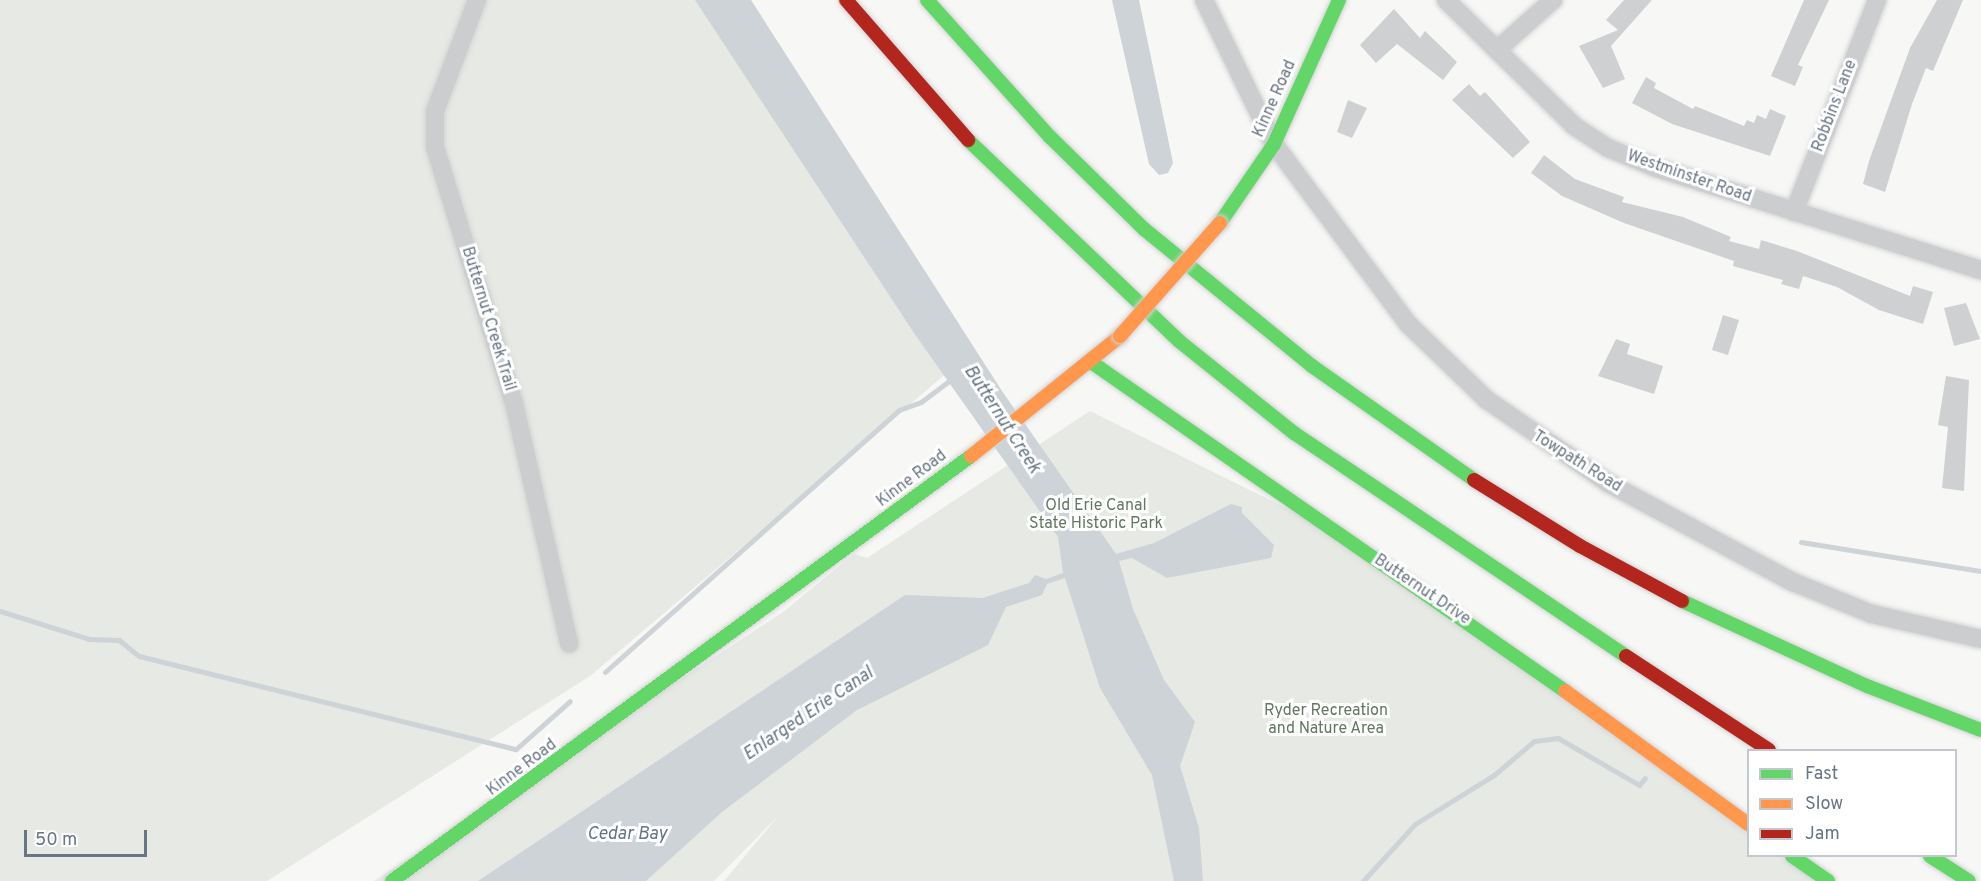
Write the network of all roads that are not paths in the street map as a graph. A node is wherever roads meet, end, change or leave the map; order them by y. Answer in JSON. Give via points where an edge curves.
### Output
{"nodes":[{"id":1,"x":477,"y":0,"type":"edge"},
{"id":2,"x":846,"y":0,"type":"edge"},
{"id":3,"x":927,"y":0,"type":"edge"},
{"id":4,"x":1204,"y":0,"type":"edge"},
{"id":5,"x":1339,"y":0,"type":"edge"},
{"id":6,"x":1446,"y":0,"type":"edge"},
{"id":7,"x":1553,"y":0,"type":"edge"},
{"id":8,"x":1877,"y":0,"type":"edge"},
{"id":9,"x":1498,"y":49,"type":"junction"},
{"id":10,"x":1274,"y":144,"type":"junction"},
{"id":11,"x":1794,"y":212,"type":"junction"},
{"id":12,"x":1981,"y":270,"type":"edge"},
{"id":13,"x":1091,"y":362,"type":"junction"},
{"id":14,"x":1981,"y":639,"type":"edge"},
{"id":15,"x":569,"y":644,"type":"dead end"},
{"id":16,"x":1981,"y":730,"type":"edge"},
{"id":17,"x":1767,"y":749,"type":"edge"},
{"id":18,"x":1747,"y":823,"type":"edge"},
{"id":19,"x":1795,"y":857,"type":"edge"},
{"id":20,"x":1933,"y":857,"type":"edge"},
{"id":21,"x":392,"y":881,"type":"edge"},
{"id":22,"x":1828,"y":881,"type":"edge"},
{"id":23,"x":1969,"y":881,"type":"edge"}],
"edges":[{"from":1,"to":15,"type":"street","name":"Butternut Creek Trail","via":[[433,128],[514,403]]},
{"from":2,"to":17,"type":"main road","via":[[985,159],[1179,341],[1294,433],[1397,505]]},
{"from":3,"to":16,"type":"main road","via":[[1050,138],[1144,230],[1312,366],[1444,461],[1580,546],[1696,608],[1867,686]]},
{"from":4,"to":10,"type":"street"},
{"from":5,"to":10,"type":"main road","name":"Kinne Road"},
{"from":6,"to":9,"type":"street","name":"Westminster Road"},
{"from":7,"to":9,"type":"street"},
{"from":8,"to":11,"type":"street","name":"Robbins Lane"},
{"from":9,"to":11,"type":"street","name":"Westminster Road","via":[[1574,126],[1608,148]]},
{"from":10,"to":13,"type":"main road","name":"Kinne Road","bridge":true,"via":[[1220,223],[1120,336]]},
{"from":10,"to":14,"type":"street","name":"Towpath Road","via":[[1408,324],[1465,381],[1525,430],[1608,483],[1793,582],[1872,614]]},
{"from":11,"to":12,"type":"street","name":"Westminster Road"},
{"from":13,"to":18,"type":"main road","name":"Butternut Drive","via":[[1621,729]]},
{"from":13,"to":21,"type":"main road","name":"Kinne Road","via":[[947,474]]},
{"from":19,"to":22,"type":"main road"},
{"from":20,"to":23,"type":"main road"}]}
